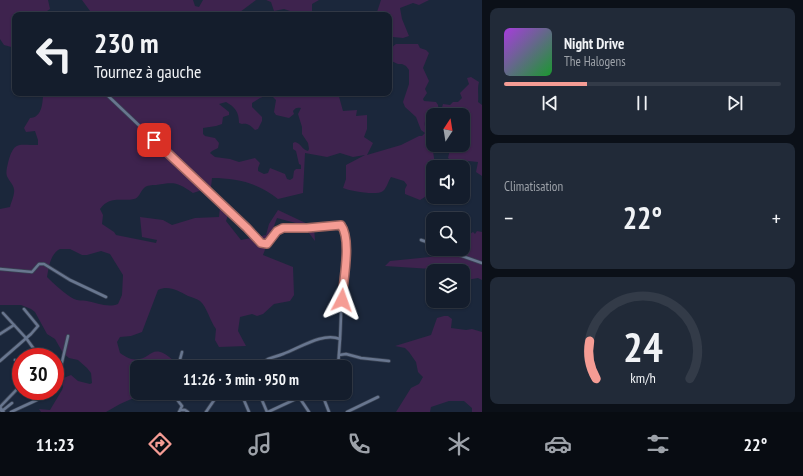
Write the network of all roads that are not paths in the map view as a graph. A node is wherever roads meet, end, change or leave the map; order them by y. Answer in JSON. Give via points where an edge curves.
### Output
{"nodes":[{"id":1,"x":109,"y":96,"type":"edge"},
{"id":2,"x":421,"y":240,"type":"dead end"},
{"id":3,"x":426,"y":242,"type":"edge"},
{"id":4,"x":462,"y":256,"type":"edge"},
{"id":5,"x":482,"y":263,"type":"edge"},
{"id":6,"x":0,"y":269,"type":"edge"},
{"id":7,"x":106,"y":297,"type":"dead end"},
{"id":8,"x":24,"y":309,"type":"dead end"},
{"id":9,"x":3,"y":313,"type":"dead end"},
{"id":10,"x":14,"y":325,"type":"junction"},
{"id":11,"x":0,"y":334,"type":"edge"},
{"id":12,"x":68,"y":336,"type":"dead end"},
{"id":13,"x":26,"y":338,"type":"junction"},
{"id":14,"x":340,"y":339,"type":"junction"},
{"id":15,"x":33,"y":348,"type":"edge"},
{"id":16,"x":182,"y":352,"type":"dead end"},
{"id":17,"x":64,"y":353,"type":"edge"},
{"id":18,"x":339,"y":355,"type":"junction"},
{"id":19,"x":180,"y":360,"type":"edge"},
{"id":20,"x":268,"y":360,"type":"edge"},
{"id":21,"x":339,"y":360,"type":"edge"},
{"id":22,"x":0,"y":361,"type":"edge"},
{"id":23,"x":389,"y":361,"type":"dead end"},
{"id":24,"x":12,"y":396,"type":"edge"},
{"id":25,"x":378,"y":397,"type":"dead end"},
{"id":26,"x":37,"y":400,"type":"edge"},
{"id":27,"x":177,"y":400,"type":"edge"},
{"id":28,"x":214,"y":400,"type":"edge"},
{"id":29,"x":244,"y":400,"type":"edge"},
{"id":30,"x":262,"y":400,"type":"edge"},
{"id":31,"x":294,"y":400,"type":"edge"},
{"id":32,"x":302,"y":400,"type":"edge"},
{"id":33,"x":324,"y":400,"type":"edge"},
{"id":34,"x":12,"y":403,"type":"dead end"},
{"id":35,"x":1,"y":410,"type":"edge"},
{"id":36,"x":180,"y":411,"type":"edge"},
{"id":37,"x":11,"y":412,"type":"edge"},
{"id":38,"x":188,"y":412,"type":"edge"},
{"id":39,"x":206,"y":412,"type":"edge"},
{"id":40,"x":249,"y":412,"type":"edge"},
{"id":41,"x":268,"y":412,"type":"edge"},
{"id":42,"x":309,"y":412,"type":"edge"},
{"id":43,"x":329,"y":412,"type":"edge"},
{"id":44,"x":347,"y":412,"type":"edge"}],
"edges":[{"from":1,"to":14,"type":"street","via":[[261,243],[267,244],[277,231],[283,228],[341,225],[344,229],[346,254]]},
{"from":2,"to":3,"type":"street"},
{"from":4,"to":5,"type":"street"},
{"from":6,"to":7,"type":"street","via":[[32,272],[39,264],[44,264]]},
{"from":8,"to":13,"type":"street","via":[[38,326]]},
{"from":9,"to":10,"type":"street"},
{"from":10,"to":11,"type":"street"},
{"from":10,"to":13,"type":"street"},
{"from":12,"to":17,"type":"street"},
{"from":13,"to":15,"type":"street"},
{"from":13,"to":22,"type":"street"},
{"from":14,"to":18,"type":"street"},
{"from":14,"to":20,"type":"street","via":[[332,336]]},
{"from":16,"to":19,"type":"street"},
{"from":18,"to":21,"type":"street"},
{"from":18,"to":23,"type":"street"},
{"from":24,"to":35,"type":"street"},
{"from":25,"to":44,"type":"street"},
{"from":26,"to":37,"type":"street"},
{"from":27,"to":36,"type":"street","via":[[182,406]]},
{"from":28,"to":39,"type":"street"},
{"from":29,"to":40,"type":"street"},
{"from":30,"to":41,"type":"street"},
{"from":31,"to":41,"type":"street"},
{"from":32,"to":42,"type":"street"},
{"from":33,"to":43,"type":"street"},
{"from":34,"to":35,"type":"street"},
{"from":36,"to":38,"type":"street"}]}
